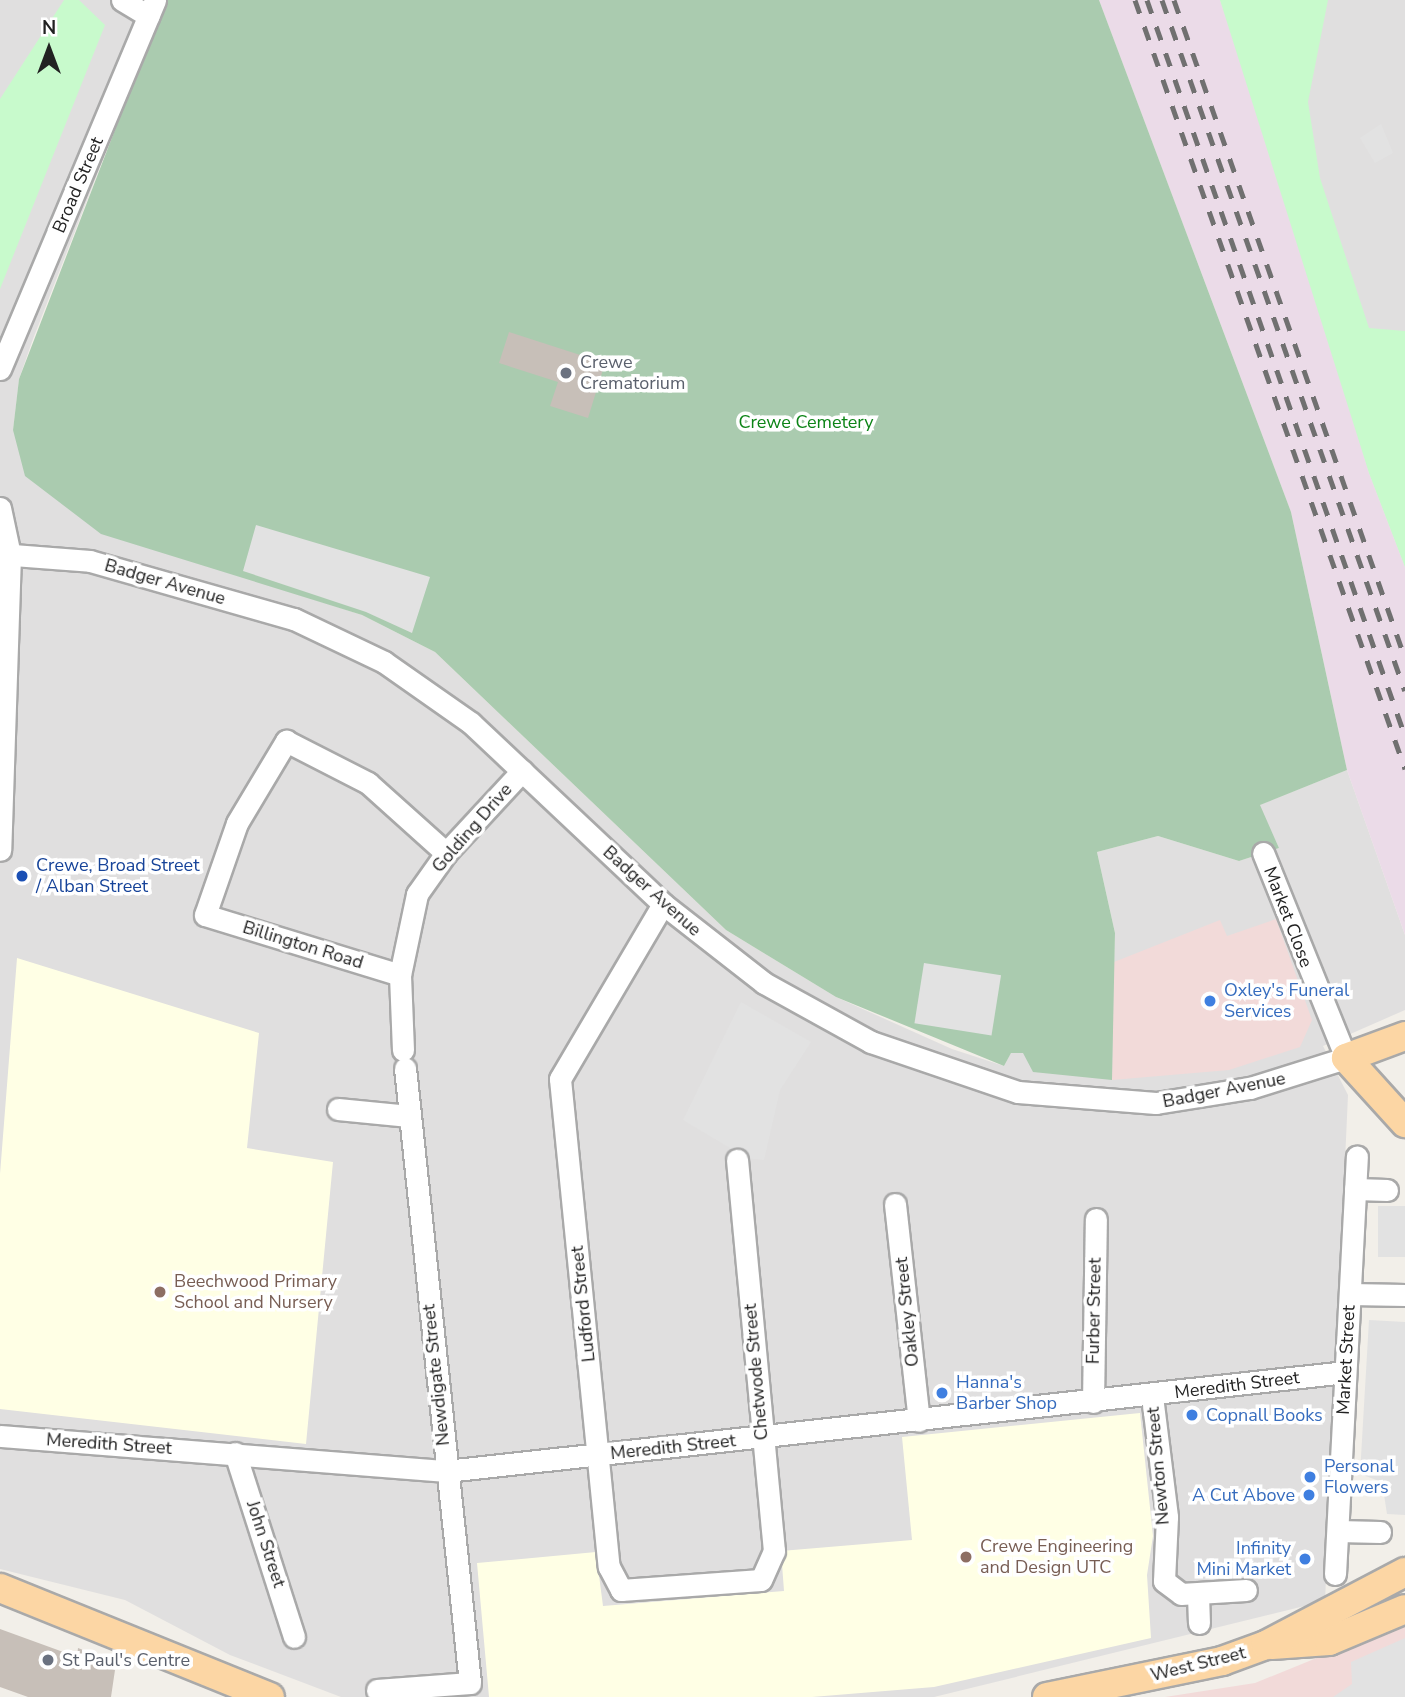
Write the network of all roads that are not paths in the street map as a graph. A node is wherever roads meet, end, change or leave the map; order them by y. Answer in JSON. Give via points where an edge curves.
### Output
{"nodes":[{"id":1,"x":122,"y":0,"type":"edge"},
{"id":2,"x":152,"y":8,"type":"edge"},
{"id":3,"x":0,"y":369,"type":"edge"},
{"id":4,"x":0,"y":508,"type":"edge"},
{"id":5,"x":5,"y":554,"type":"edge"},
{"id":6,"x":522,"y":771,"type":"junction"},
{"id":7,"x":0,"y":850,"type":"edge"},
{"id":8,"x":446,"y":853,"type":"junction"},
{"id":9,"x":1263,"y":853,"type":"dead end"},
{"id":10,"x":663,"y":904,"type":"junction"},
{"id":11,"x":400,"y":975,"type":"junction"},
{"id":12,"x":1405,"y":1036,"type":"edge"},
{"id":13,"x":1346,"y":1058,"type":"junction"},
{"id":14,"x":404,"y":1059,"type":"joint"},
{"id":15,"x":338,"y":1109,"type":"dead end"},
{"id":16,"x":409,"y":1116,"type":"junction"},
{"id":17,"x":1405,"y":1123,"type":"edge"},
{"id":18,"x":1357,"y":1157,"type":"dead end"},
{"id":19,"x":737,"y":1160,"type":"dead end"},
{"id":20,"x":1355,"y":1189,"type":"junction"},
{"id":21,"x":1387,"y":1190,"type":"dead end"},
{"id":22,"x":895,"y":1204,"type":"dead end"},
{"id":23,"x":1096,"y":1219,"type":"dead end"},
{"id":24,"x":1350,"y":1294,"type":"junction"},
{"id":25,"x":1405,"y":1295,"type":"edge"},
{"id":26,"x":1345,"y":1372,"type":"junction"},
{"id":27,"x":1152,"y":1396,"type":"junction"},
{"id":28,"x":1093,"y":1402,"type":"junction"},
{"id":29,"x":919,"y":1421,"type":"junction"},
{"id":30,"x":0,"y":1436,"type":"edge"},
{"id":31,"x":762,"y":1438,"type":"junction"},
{"id":32,"x":235,"y":1453,"type":"junction"},
{"id":33,"x":597,"y":1455,"type":"junction"},
{"id":34,"x":446,"y":1471,"type":"junction"},
{"id":35,"x":1338,"y":1531,"type":"junction"},
{"id":36,"x":1380,"y":1532,"type":"dead end"},
{"id":37,"x":1405,"y":1572,"type":"edge"},
{"id":38,"x":1335,"y":1574,"type":"dead end"},
{"id":39,"x":761,"y":1580,"type":"joint"},
{"id":40,"x":0,"y":1588,"type":"edge"},
{"id":41,"x":1246,"y":1590,"type":"dead end"},
{"id":42,"x":1198,"y":1595,"type":"junction"},
{"id":43,"x":1405,"y":1609,"type":"edge"},
{"id":44,"x":1199,"y":1623,"type":"dead end"},
{"id":45,"x":294,"y":1637,"type":"dead end"},
{"id":46,"x":1266,"y":1645,"type":"junction"},
{"id":47,"x":377,"y":1690,"type":"dead end"},
{"id":48,"x":270,"y":1697,"type":"edge"},
{"id":49,"x":1047,"y":1697,"type":"edge"}],
"edges":[{"from":1,"to":2,"type":"street"},
{"from":2,"to":3,"type":"street","name":"Broad Street"},
{"from":4,"to":5,"type":"street"},
{"from":5,"to":6,"type":"street","name":"Badger Avenue","via":[[90,561],[295,619],[384,662],[471,723]]},
{"from":5,"to":7,"type":"street"},
{"from":6,"to":8,"type":"street","name":"Golding Drive"},
{"from":6,"to":10,"type":"street","name":"Badger Avenue"},
{"from":8,"to":11,"type":"street","name":"Golding Drive","via":[[417,894]]},
{"from":8,"to":11,"type":"street","name":"Billington Road","via":[[368,783],[286,740],[237,823],[205,915]]},
{"from":9,"to":13,"type":"street","name":"Market Close"},
{"from":10,"to":13,"type":"street","name":"Badger Avenue","via":[[764,983],[871,1042],[1018,1092],[1156,1103],[1250,1088]]},
{"from":10,"to":33,"type":"street","name":"Ludford Street","via":[[559,1079]]},
{"from":11,"to":14,"type":"street","name":"Golding Drive"},
{"from":12,"to":13,"type":"main road"},
{"from":13,"to":17,"type":"main road"},
{"from":14,"to":16,"type":"street","name":"Newdigate Street"},
{"from":15,"to":16,"type":"street"},
{"from":16,"to":34,"type":"street","name":"Newdigate Street"},
{"from":18,"to":20,"type":"street","name":"Market Street"},
{"from":19,"to":31,"type":"street","name":"Chetwode Street"},
{"from":20,"to":21,"type":"street"},
{"from":20,"to":24,"type":"street","name":"Market Street"},
{"from":22,"to":29,"type":"street","name":"Oakley Street"},
{"from":23,"to":28,"type":"street","name":"Furber Street"},
{"from":24,"to":25,"type":"street"},
{"from":24,"to":26,"type":"street","name":"Market Street"},
{"from":26,"to":27,"type":"street","name":"Meredith Street"},
{"from":26,"to":35,"type":"street","name":"Market Street"},
{"from":27,"to":28,"type":"street","name":"Meredith Street"},
{"from":27,"to":42,"type":"street","name":"Newton Street","via":[[1167,1517],[1164,1581],[1181,1594]]},
{"from":28,"to":29,"type":"street","name":"Meredith Street"},
{"from":29,"to":31,"type":"street","name":"Meredith Street"},
{"from":30,"to":32,"type":"street","name":"Meredith Street"},
{"from":31,"to":33,"type":"street","name":"Meredith Street"},
{"from":31,"to":39,"type":"street","name":"Chetwode Street","via":[[774,1551]]},
{"from":32,"to":34,"type":"street","name":"Meredith Street"},
{"from":32,"to":45,"type":"street","name":"John Street"},
{"from":33,"to":34,"type":"street","name":"Meredith Street"},
{"from":33,"to":39,"type":"street","name":"Ludford Street","via":[[609,1567],[621,1590]]},
{"from":34,"to":47,"type":"street","name":"Newdigate Street","via":[[470,1683]]},
{"from":35,"to":36,"type":"street"},
{"from":35,"to":38,"type":"street","name":"Market Street"},
{"from":37,"to":46,"type":"main road","name":"West Street"},
{"from":40,"to":48,"type":"main road"},
{"from":41,"to":42,"type":"street","name":"Newton Street"},
{"from":42,"to":44,"type":"street"},
{"from":43,"to":46,"type":"main road","name":"West Street","via":[[1329,1642]]},
{"from":46,"to":49,"type":"main road","name":"West Street","via":[[1222,1661]]}]}
